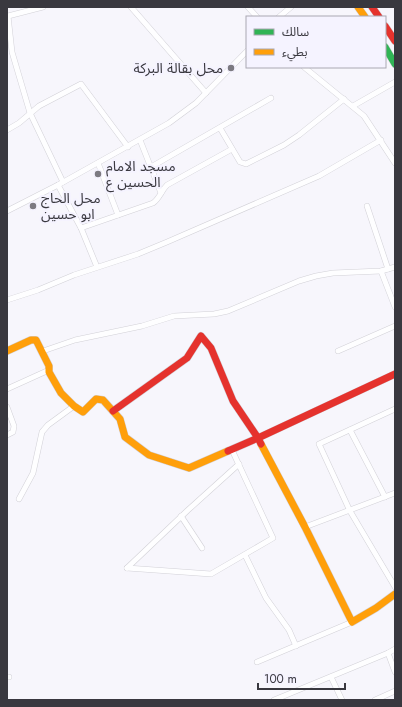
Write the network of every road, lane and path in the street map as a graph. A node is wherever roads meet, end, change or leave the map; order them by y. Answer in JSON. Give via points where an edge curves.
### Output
{"nodes":[{"id":1,"x":43,"y":7,"type":"edge"},
{"id":2,"x":131,"y":7,"type":"edge"},
{"id":3,"x":248,"y":7,"type":"edge"},
{"id":4,"x":291,"y":7,"type":"edge"},
{"id":5,"x":358,"y":7,"type":"edge"},
{"id":6,"x":372,"y":7,"type":"edge"},
{"id":7,"x":8,"y":14,"type":"edge"},
{"id":8,"x":256,"y":16,"type":"edge"},
{"id":9,"x":280,"y":16,"type":"edge"},
{"id":10,"x":364,"y":16,"type":"edge"},
{"id":11,"x":378,"y":16,"type":"edge"},
{"id":12,"x":386,"y":28,"type":"edge"},
{"id":13,"x":395,"y":41,"type":"edge"},
{"id":14,"x":386,"y":49,"type":"edge"},
{"id":15,"x":246,"y":52,"type":"edge"},
{"id":16,"x":395,"y":64,"type":"edge"},
{"id":17,"x":305,"y":68,"type":"edge"},
{"id":18,"x":395,"y":82,"type":"edge"},
{"id":19,"x":206,"y":93,"type":"junction"},
{"id":20,"x":271,"y":98,"type":"dead end"},
{"id":21,"x":344,"y":99,"type":"junction"},
{"id":22,"x":353,"y":106,"type":"junction"},
{"id":23,"x":30,"y":113,"type":"junction"},
{"id":24,"x":220,"y":128,"type":"junction"},
{"id":25,"x":7,"y":130,"type":"edge"},
{"id":26,"x":140,"y":140,"type":"junction"},
{"id":27,"x":381,"y":140,"type":"junction"},
{"id":28,"x":128,"y":146,"type":"junction"},
{"id":29,"x":232,"y":149,"type":"junction"},
{"id":30,"x":395,"y":163,"type":"edge"},
{"id":31,"x":98,"y":164,"type":"junction"},
{"id":32,"x":151,"y":167,"type":"junction"},
{"id":33,"x":61,"y":184,"type":"junction"},
{"id":34,"x":161,"y":193,"type":"junction"},
{"id":35,"x":368,"y":206,"type":"dead end"},
{"id":36,"x":7,"y":211,"type":"edge"},
{"id":37,"x":118,"y":215,"type":"junction"},
{"id":38,"x":81,"y":228,"type":"junction"},
{"id":39,"x":97,"y":267,"type":"junction"},
{"id":40,"x":395,"y":267,"type":"edge"},
{"id":41,"x":388,"y":269,"type":"junction"},
{"id":42,"x":380,"y":271,"type":"junction"},
{"id":43,"x":7,"y":300,"type":"edge"},
{"id":44,"x":395,"y":307,"type":"edge"},
{"id":45,"x":395,"y":326,"type":"edge"},
{"id":46,"x":7,"y":351,"type":"edge"},
{"id":47,"x":43,"y":351,"type":"junction"},
{"id":48,"x":338,"y":351,"type":"dead end"},
{"id":49,"x":49,"y":370,"type":"junction"},
{"id":50,"x":395,"y":374,"type":"edge"},
{"id":51,"x":7,"y":389,"type":"edge"},
{"id":52,"x":74,"y":406,"type":"junction"},
{"id":53,"x":7,"y":407,"type":"edge"},
{"id":54,"x":395,"y":409,"type":"edge"},
{"id":55,"x":113,"y":411,"type":"junction"},
{"id":56,"x":350,"y":430,"type":"junction"},
{"id":57,"x":7,"y":435,"type":"edge"},
{"id":58,"x":258,"y":438,"type":"junction"},
{"id":59,"x":232,"y":450,"type":"junction"},
{"id":60,"x":239,"y":464,"type":"junction"},
{"id":61,"x":395,"y":493,"type":"edge"},
{"id":62,"x":385,"y":497,"type":"junction"},
{"id":63,"x":19,"y":499,"type":"dead end"},
{"id":64,"x":350,"y":511,"type":"junction"},
{"id":65,"x":181,"y":516,"type":"junction"},
{"id":66,"x":305,"y":527,"type":"junction"},
{"id":67,"x":202,"y":548,"type":"dead end"},
{"id":68,"x":245,"y":555,"type":"junction"},
{"id":69,"x":395,"y":587,"type":"edge"},
{"id":70,"x":394,"y":596,"type":"edge"},
{"id":71,"x":352,"y":622,"type":"junction"},
{"id":72,"x":296,"y":646,"type":"junction"},
{"id":73,"x":395,"y":649,"type":"edge"},
{"id":74,"x":388,"y":654,"type":"junction"},
{"id":75,"x":257,"y":662,"type":"dead end"},
{"id":76,"x":395,"y":672,"type":"edge"},
{"id":77,"x":331,"y":677,"type":"junction"},
{"id":78,"x":395,"y":691,"type":"edge"},
{"id":79,"x":274,"y":700,"type":"edge"},
{"id":80,"x":342,"y":700,"type":"edge"},
{"id":81,"x":375,"y":700,"type":"edge"}],
"edges":[{"from":1,"to":7,"type":"street"},
{"from":2,"to":19,"type":"street"},
{"from":3,"to":8,"type":"street"},
{"from":4,"to":9,"type":"street"},
{"from":5,"to":10,"type":"street"},
{"from":6,"to":11,"type":"street"},
{"from":7,"to":23,"type":"street","via":[[12,52]]},
{"from":12,"to":13,"type":"street"},
{"from":14,"to":16,"type":"street"},
{"from":15,"to":19,"type":"street"},
{"from":17,"to":21,"type":"street"},
{"from":18,"to":22,"type":"street"},
{"from":19,"to":26,"type":"street","via":[[179,117]]},
{"from":20,"to":24,"type":"street"},
{"from":21,"to":22,"type":"street"},
{"from":21,"to":29,"type":"street","via":[[299,135],[248,164],[240,162]]},
{"from":22,"to":27,"type":"street","via":[[364,116]]},
{"from":23,"to":25,"type":"street"},
{"from":23,"to":28,"type":"street","via":[[81,84]]},
{"from":23,"to":33,"type":"street"},
{"from":24,"to":29,"type":"street"},
{"from":24,"to":32,"type":"street"},
{"from":26,"to":28,"type":"street"},
{"from":26,"to":32,"type":"street"},
{"from":27,"to":30,"type":"street"},
{"from":27,"to":39,"type":"street","via":[[319,176],[138,254]]},
{"from":28,"to":31,"type":"street"},
{"from":29,"to":34,"type":"street","via":[[170,184]]},
{"from":31,"to":33,"type":"street"},
{"from":31,"to":37,"type":"street"},
{"from":32,"to":34,"type":"street"},
{"from":33,"to":36,"type":"street"},
{"from":33,"to":38,"type":"street"},
{"from":34,"to":37,"type":"street","via":[[153,203]]},
{"from":35,"to":41,"type":"street"},
{"from":37,"to":38,"type":"street"},
{"from":38,"to":39,"type":"street"},
{"from":39,"to":43,"type":"street"},
{"from":40,"to":41,"type":"street"},
{"from":41,"to":42,"type":"street"},
{"from":42,"to":44,"type":"street"},
{"from":42,"to":47,"type":"street","via":[[316,276],[228,311],[174,316],[142,326],[75,340]]},
{"from":45,"to":48,"type":"street"},
{"from":46,"to":47,"type":"street","via":[[31,340],[38,342]]},
{"from":47,"to":49,"type":"street"},
{"from":49,"to":51,"type":"street"},
{"from":49,"to":52,"type":"street","via":[[61,393]]},
{"from":50,"to":58,"type":"street"},
{"from":52,"to":55,"type":"street","via":[[83,412],[96,399],[103,400]]},
{"from":52,"to":63,"type":"street","via":[[42,432],[33,474]]},
{"from":53,"to":57,"type":"street","via":[[14,428],[13,432]]},
{"from":54,"to":56,"type":"street"},
{"from":55,"to":58,"type":"street","via":[[187,358],[201,336],[211,348],[233,401]]},
{"from":55,"to":59,"type":"street","via":[[120,419],[125,437],[149,455],[189,468]]},
{"from":56,"to":62,"type":"street"},
{"from":56,"to":64,"type":"street","via":[[319,444]]},
{"from":58,"to":59,"type":"street"},
{"from":58,"to":66,"type":"street"},
{"from":59,"to":60,"type":"street"},
{"from":60,"to":65,"type":"street"},
{"from":60,"to":68,"type":"street","via":[[273,538]]},
{"from":61,"to":62,"type":"street"},
{"from":62,"to":64,"type":"street"},
{"from":64,"to":66,"type":"street"},
{"from":64,"to":69,"type":"street"},
{"from":65,"to":67,"type":"street"},
{"from":65,"to":68,"type":"street","via":[[127,568],[211,574]]},
{"from":66,"to":71,"type":"street"},
{"from":68,"to":72,"type":"street","via":[[266,598],[289,630]]},
{"from":70,"to":71,"type":"street"},
{"from":71,"to":72,"type":"street"},
{"from":72,"to":75,"type":"street"},
{"from":73,"to":74,"type":"street"},
{"from":74,"to":76,"type":"street"},
{"from":74,"to":77,"type":"street"},
{"from":77,"to":79,"type":"street"},
{"from":77,"to":80,"type":"street"},
{"from":78,"to":81,"type":"street"}]}
